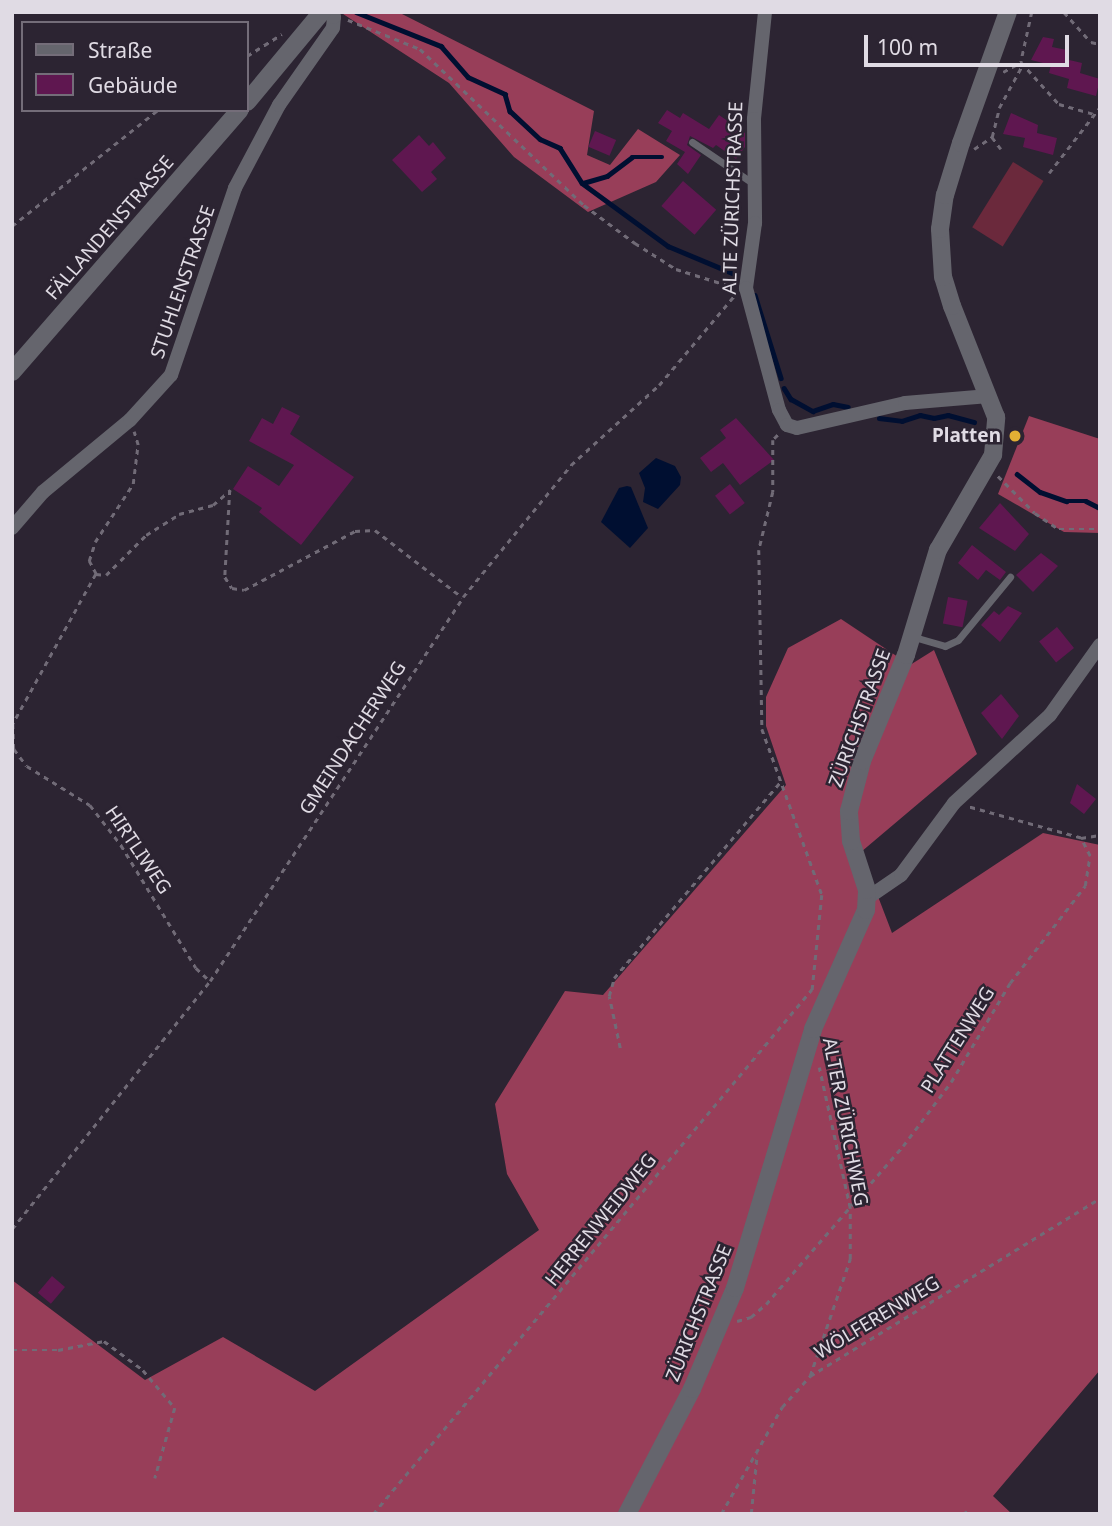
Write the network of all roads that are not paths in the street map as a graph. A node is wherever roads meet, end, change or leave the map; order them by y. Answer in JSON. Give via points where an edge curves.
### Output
{"nodes":[{"id":1,"x":765,"y":12,"type":"edge"},
{"id":2,"x":1008,"y":12,"type":"edge"},
{"id":3,"x":328,"y":14,"type":"edge"},
{"id":4,"x":248,"y":101,"type":"edge"},
{"id":5,"x":238,"y":112,"type":"edge"},
{"id":6,"x":692,"y":142,"type":"dead end"},
{"id":7,"x":751,"y":182,"type":"junction"},
{"id":8,"x":12,"y":372,"type":"edge"},
{"id":9,"x":989,"y":396,"type":"junction"},
{"id":10,"x":12,"y":528,"type":"edge"},
{"id":11,"x":1010,"y":577,"type":"dead end"},
{"id":12,"x":912,"y":636,"type":"junction"},
{"id":13,"x":1100,"y":645,"type":"edge"},
{"id":14,"x":866,"y":899,"type":"junction"},
{"id":15,"x":627,"y":1514,"type":"edge"}],
"edges":[{"from":1,"to":7,"type":"street","name":"ALTE ZÜRICHSTRASSE"},
{"from":2,"to":9,"type":"street","name":"ZÜRICHSTRASSE","via":[[956,159],[940,229],[943,277],[962,338]]},
{"from":3,"to":4,"type":"street"},
{"from":3,"to":10,"type":"street","name":"STUHLENSTRASSE","via":[[333,28],[279,105],[235,188],[171,375],[130,420],[43,492]]},
{"from":5,"to":8,"type":"street","name":"FÄLLANDENSTRASSE"},
{"from":6,"to":7,"type":"lane"},
{"from":7,"to":9,"type":"street","name":"ALTE ZÜRICHSTRASSE","via":[[755,223],[746,288],[787,425],[797,429],[905,403]]},
{"from":9,"to":12,"type":"street","name":"ZÜRICHSTRASSE","via":[[998,430],[987,469],[961,505],[938,550]]},
{"from":11,"to":12,"type":"lane","via":[[958,640],[945,646]]},
{"from":12,"to":14,"type":"street","name":"ZÜRICHSTRASSE","via":[[862,761],[849,811]]},
{"from":13,"to":14,"type":"street","via":[[1050,715],[954,803],[901,875]]},
{"from":14,"to":15,"type":"street","name":"ZÜRICHSTRASSE","via":[[866,910],[813,1029],[735,1288]]}]}
